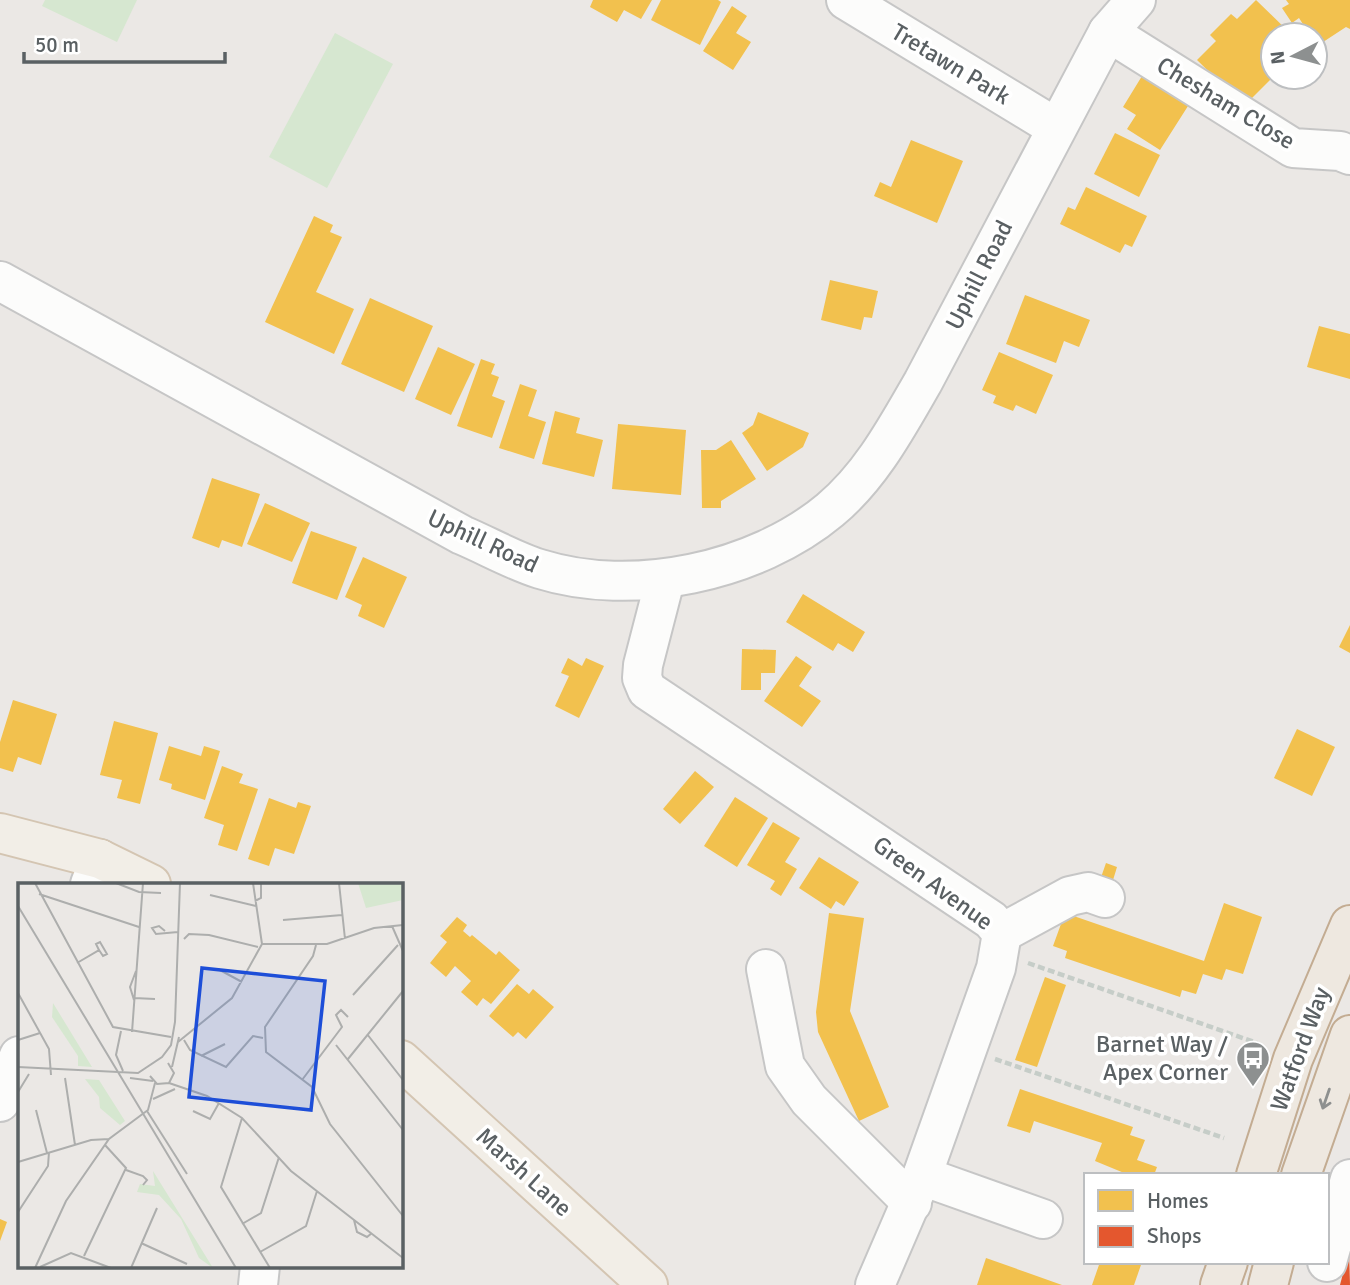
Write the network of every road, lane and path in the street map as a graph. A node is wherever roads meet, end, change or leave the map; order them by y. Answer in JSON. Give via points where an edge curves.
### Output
{"nodes":[{"id":1,"x":846,"y":0,"type":"edge"},
{"id":2,"x":1136,"y":0,"type":"edge"},
{"id":3,"x":1108,"y":32,"type":"junction"},
{"id":4,"x":1055,"y":127,"type":"junction"},
{"id":5,"x":1350,"y":155,"type":"edge"},
{"id":6,"x":0,"y":281,"type":"edge"},
{"id":7,"x":665,"y":580,"type":"junction"},
{"id":8,"x":0,"y":832,"type":"edge"},
{"id":9,"x":95,"y":872,"type":"edge"},
{"id":10,"x":146,"y":883,"type":"edge"},
{"id":11,"x":1105,"y":898,"type":"dead end"},
{"id":12,"x":1350,"y":925,"type":"edge"},
{"id":13,"x":1000,"y":943,"type":"junction"},
{"id":14,"x":766,"y":969,"type":"dead end"},
{"id":15,"x":1350,"y":1035,"type":"edge"},
{"id":16,"x":1257,"y":1043,"type":"dead end"},
{"id":17,"x":968,"y":1049,"type":"junction"},
{"id":18,"x":18,"y":1057,"type":"edge"},
{"id":19,"x":402,"y":1061,"type":"edge"},
{"id":20,"x":0,"y":1102,"type":"edge"},
{"id":21,"x":1224,"y":1138,"type":"dead end"},
{"id":22,"x":1257,"y":1173,"type":"edge"},
{"id":23,"x":1302,"y":1173,"type":"edge"},
{"id":24,"x":1348,"y":1187,"type":"edge"},
{"id":25,"x":917,"y":1190,"type":"junction"},
{"id":26,"x":1043,"y":1219,"type":"dead end"},
{"id":27,"x":1329,"y":1255,"type":"edge"},
{"id":28,"x":1227,"y":1264,"type":"edge"},
{"id":29,"x":1273,"y":1264,"type":"edge"},
{"id":30,"x":1326,"y":1264,"type":"edge"},
{"id":31,"x":648,"y":1285,"type":"edge"},
{"id":32,"x":875,"y":1285,"type":"edge"},
{"id":33,"x":1220,"y":1285,"type":"edge"},
{"id":34,"x":1268,"y":1285,"type":"edge"},
{"id":35,"x":1321,"y":1285,"type":"edge"}],
"edges":[{"from":1,"to":4,"type":"street","name":"Tretawn Park"},
{"from":2,"to":3,"type":"street","name":"Uphill Road"},
{"from":3,"to":4,"type":"street","name":"Uphill Road"},
{"from":3,"to":5,"type":"street","name":"Chesham Close","via":[[1293,148],[1340,150]]},
{"from":4,"to":7,"type":"street","name":"Uphill Road","via":[[923,382],[892,437],[861,479],[799,533],[734,562]]},
{"from":6,"to":7,"type":"street","name":"Uphill Road","via":[[462,535],[540,569],[594,580]]},
{"from":7,"to":13,"type":"street","name":"Green Avenue","via":[[643,665],[647,690],[991,920]]},
{"from":8,"to":9,"type":"main road"},
{"from":9,"to":10,"type":"main road"},
{"from":11,"to":13,"type":"street","via":[[1088,892],[1070,895]]},
{"from":12,"to":22,"type":"highway","name":"Watford Way","via":[[1293,1059]]},
{"from":13,"to":16,"type":"path"},
{"from":13,"to":17,"type":"street","name":"Green Avenue"},
{"from":14,"to":25,"type":"street","via":[[785,1066],[809,1100]]},
{"from":15,"to":23,"type":"highway","name":"Watford Way","one_way":true},
{"from":17,"to":21,"type":"path"},
{"from":17,"to":25,"type":"street","name":"Green Avenue"},
{"from":18,"to":20,"type":"street"},
{"from":19,"to":31,"type":"main road","name":"Marsh Lane"},
{"from":24,"to":27,"type":"street"},
{"from":25,"to":26,"type":"street"},
{"from":25,"to":32,"type":"street","name":"Green Avenue"},
{"from":28,"to":33,"type":"highway"},
{"from":29,"to":34,"type":"highway"},
{"from":30,"to":35,"type":"street"}]}
